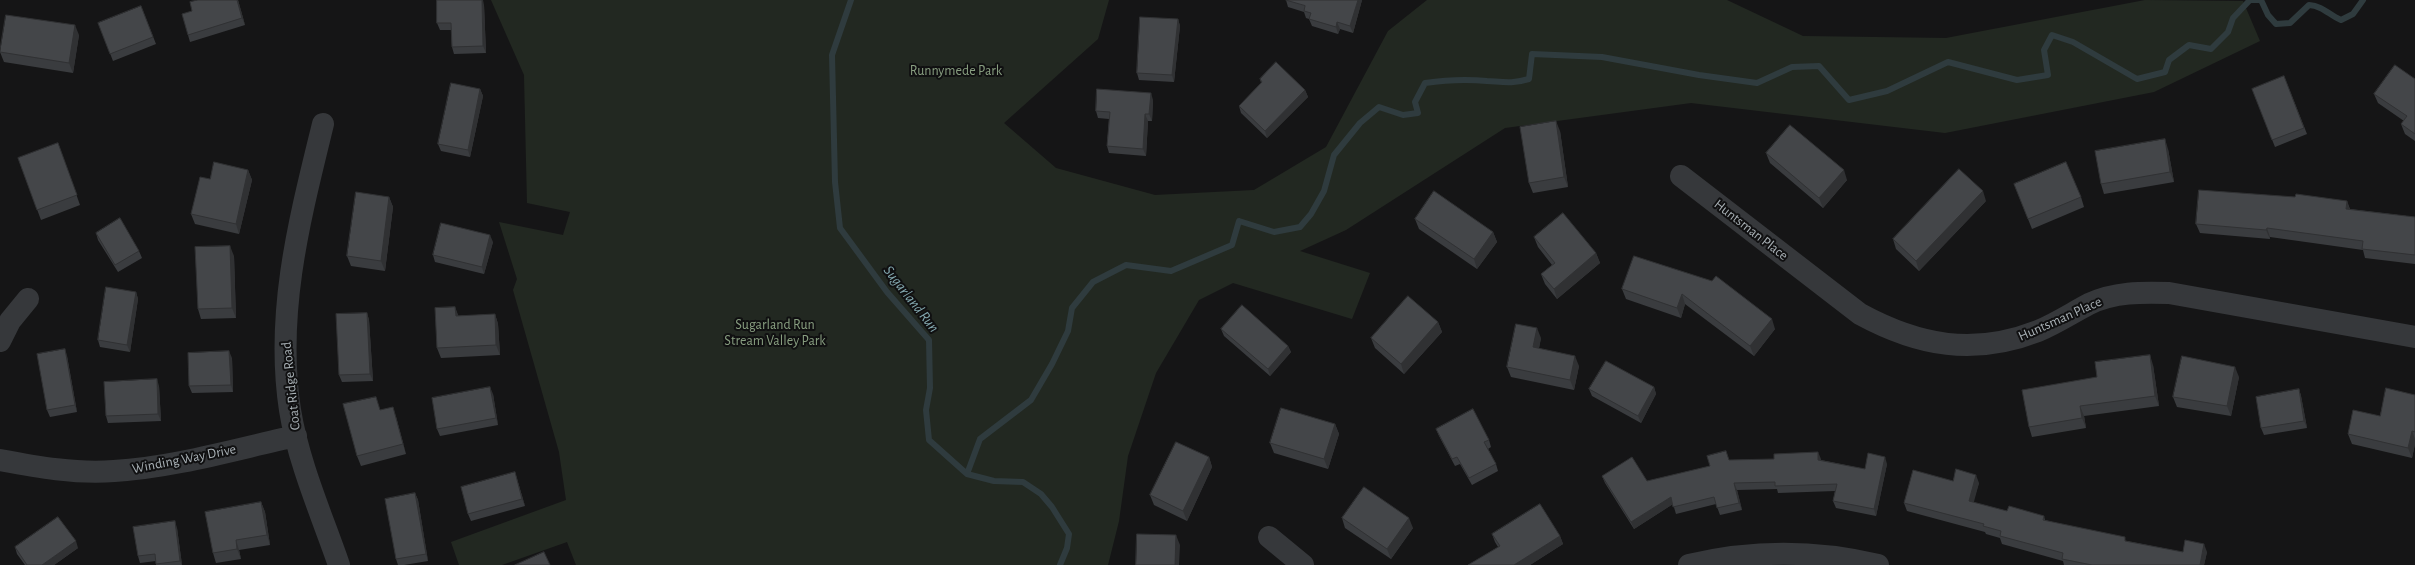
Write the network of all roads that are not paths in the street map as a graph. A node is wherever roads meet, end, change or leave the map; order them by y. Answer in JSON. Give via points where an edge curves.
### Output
{"nodes":[{"id":1,"x":323,"y":124,"type":"dead end"},
{"id":2,"x":1681,"y":176,"type":"dead end"},
{"id":3,"x":28,"y":299,"type":"dead end"},
{"id":4,"x":2415,"y":337,"type":"edge"},
{"id":5,"x":0,"y":341,"type":"edge"},
{"id":6,"x":296,"y":436,"type":"junction"},
{"id":7,"x":0,"y":460,"type":"edge"},
{"id":8,"x":1269,"y":537,"type":"dead end"},
{"id":9,"x":339,"y":565,"type":"edge"},
{"id":10,"x":1303,"y":565,"type":"edge"},
{"id":11,"x":1689,"y":565,"type":"edge"},
{"id":12,"x":1878,"y":565,"type":"edge"}],
"edges":[{"from":1,"to":6,"type":"street","name":"Coat Ridge Road","via":[[291,273],[285,317],[285,363]]},
{"from":2,"to":4,"type":"street","name":"Huntsman Place","via":[[1860,314],[1889,330],[1919,340],[1949,345],[1980,345],[2009,340],[2039,331],[2090,304],[2116,295],[2143,292],[2169,293]]},
{"from":3,"to":5,"type":"street","via":[[10,321]]},
{"from":6,"to":7,"type":"street","name":"Winding Way Drive","via":[[158,467],[113,471],[69,470]]},
{"from":6,"to":9,"type":"street","name":"Coat Ridge Road"},
{"from":8,"to":10,"type":"street"},
{"from":11,"to":12,"type":"street","via":[[1752,554],[1798,553],[1846,558]]}]}
